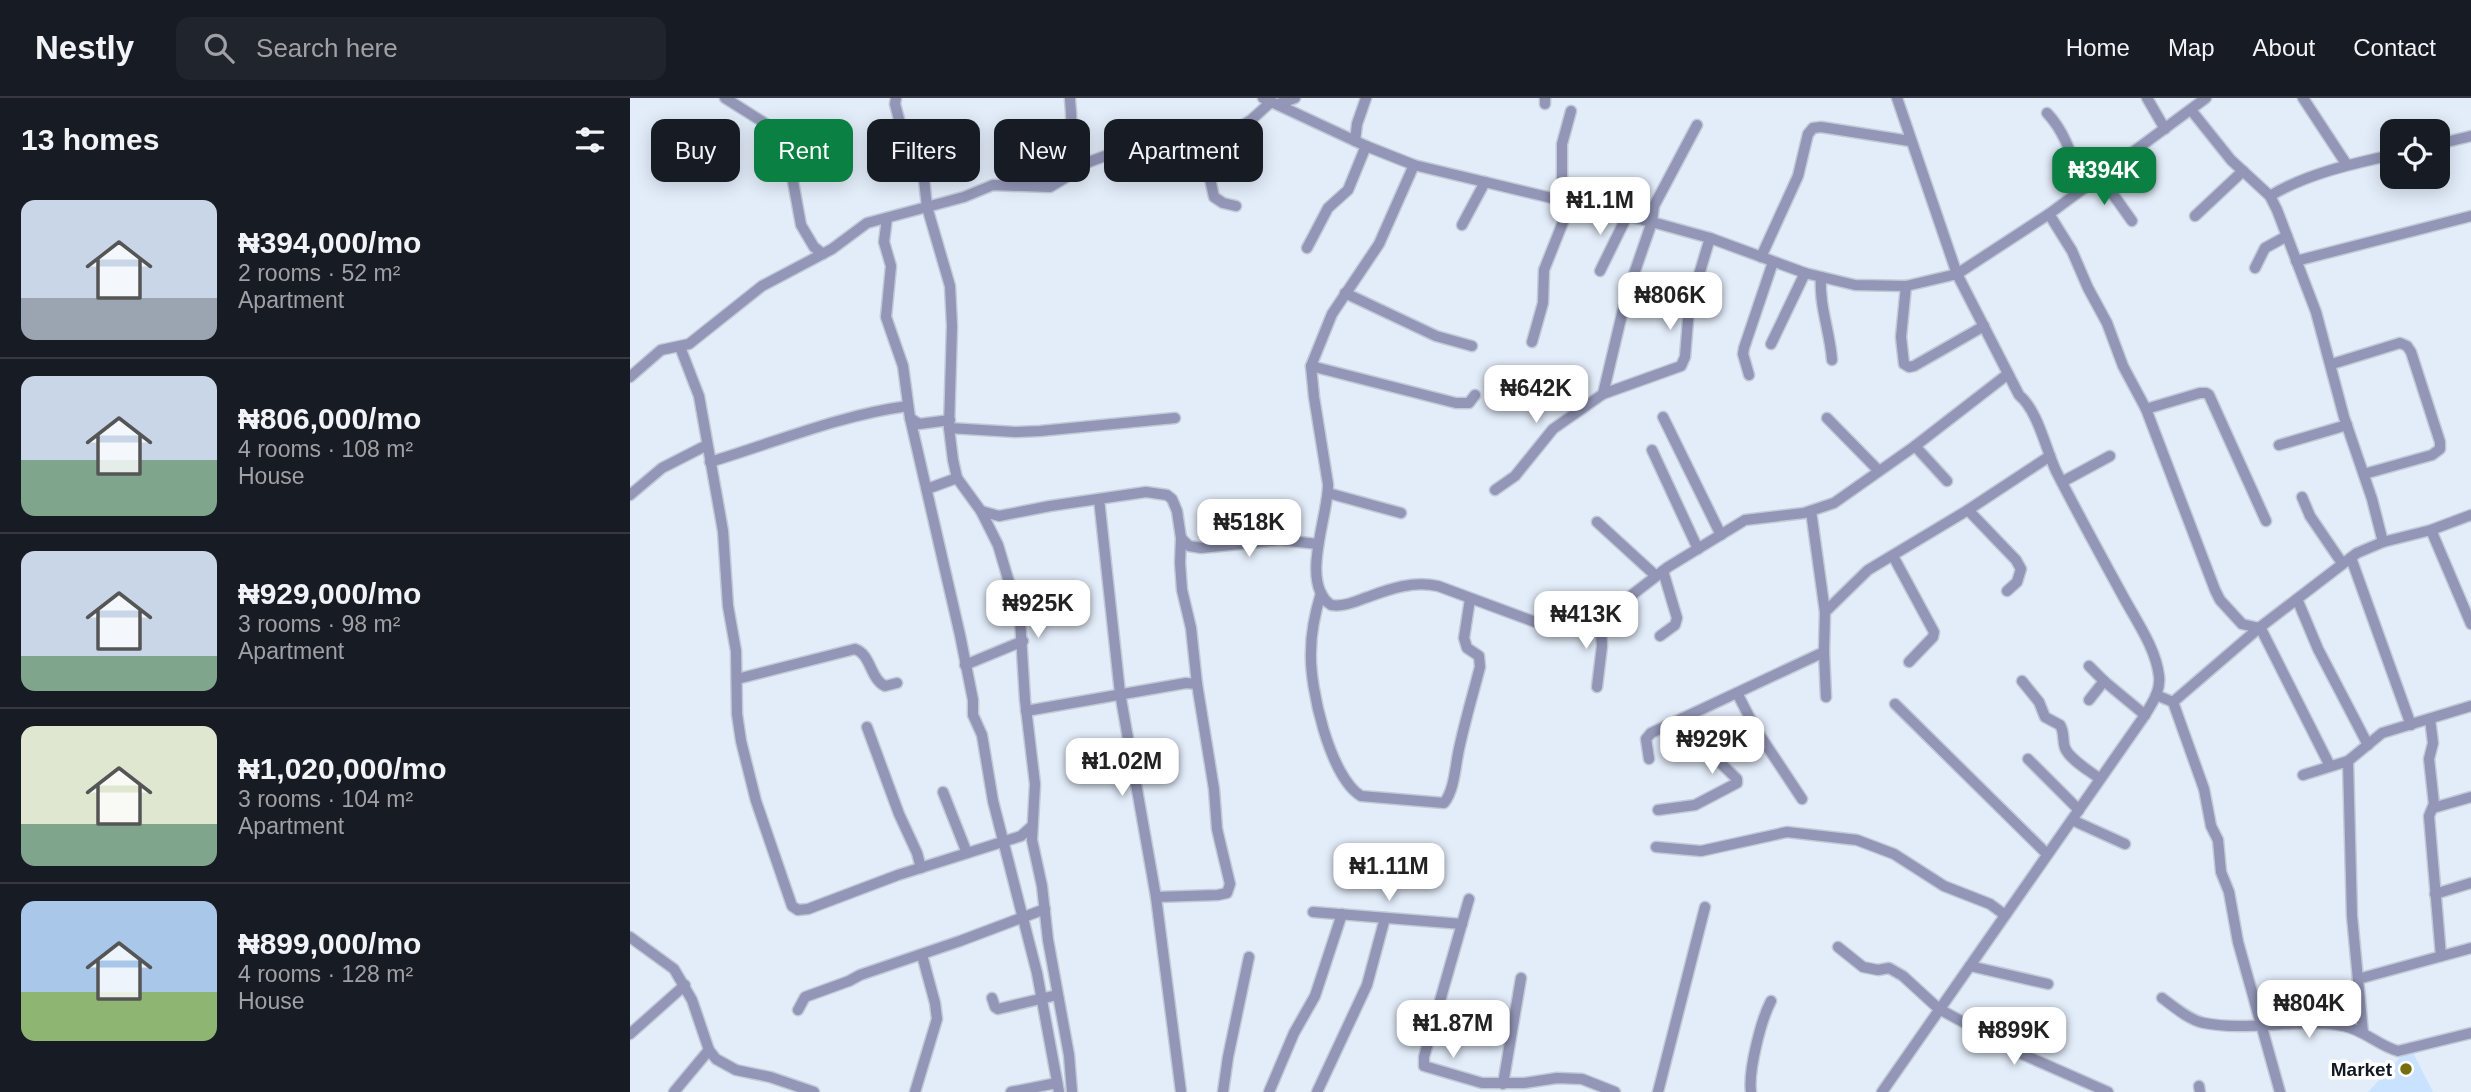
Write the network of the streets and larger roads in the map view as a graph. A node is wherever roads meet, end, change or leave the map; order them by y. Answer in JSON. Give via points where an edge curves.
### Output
{"nodes":[{"id":1,"x":725,"y":98,"type":"edge"},
{"id":2,"x":896,"y":98,"type":"edge"},
{"id":3,"x":1070,"y":98,"type":"edge"},
{"id":4,"x":1294,"y":98,"type":"edge"},
{"id":5,"x":1366,"y":98,"type":"edge"},
{"id":6,"x":1897,"y":98,"type":"edge"},
{"id":7,"x":2147,"y":98,"type":"edge"},
{"id":8,"x":2206,"y":98,"type":"edge"},
{"id":9,"x":2303,"y":98,"type":"edge"},
{"id":10,"x":1268,"y":100,"type":"edge"},
{"id":11,"x":2191,"y":110,"type":"junction"},
{"id":12,"x":1570,"y":111,"type":"dead end"},
{"id":13,"x":2046,"y":113,"type":"dead end"},
{"id":14,"x":1072,"y":119,"type":"edge"},
{"id":15,"x":1250,"y":119,"type":"edge"},
{"id":16,"x":1697,"y":125,"type":"dead end"},
{"id":17,"x":2165,"y":129,"type":"junction"},
{"id":18,"x":2471,"y":136,"type":"edge"},
{"id":19,"x":1354,"y":141,"type":"junction"},
{"id":20,"x":1910,"y":141,"type":"junction"},
{"id":21,"x":2450,"y":141,"type":"edge"},
{"id":22,"x":1366,"y":146,"type":"junction"},
{"id":23,"x":2380,"y":158,"type":"edge"},
{"id":24,"x":1413,"y":165,"type":"junction"},
{"id":25,"x":2347,"y":166,"type":"junction"},
{"id":26,"x":2243,"y":171,"type":"junction"},
{"id":27,"x":2100,"y":176,"type":"junction"},
{"id":28,"x":1058,"y":182,"type":"edge"},
{"id":29,"x":1211,"y":182,"type":"edge"},
{"id":30,"x":1485,"y":182,"type":"junction"},
{"id":31,"x":2083,"y":189,"type":"junction"},
{"id":32,"x":2270,"y":196,"type":"junction"},
{"id":33,"x":1567,"y":201,"type":"junction"},
{"id":34,"x":1236,"y":206,"type":"dead end"},
{"id":35,"x":927,"y":207,"type":"junction"},
{"id":36,"x":2049,"y":214,"type":"junction"},
{"id":37,"x":1627,"y":216,"type":"junction"},
{"id":38,"x":2195,"y":216,"type":"dead end"},
{"id":39,"x":2471,"y":216,"type":"edge"},
{"id":40,"x":887,"y":218,"type":"junction"},
{"id":41,"x":2132,"y":221,"type":"dead end"},
{"id":42,"x":1652,"y":222,"type":"junction"},
{"id":43,"x":1462,"y":225,"type":"dead end"},
{"id":44,"x":2287,"y":236,"type":"junction"},
{"id":45,"x":1710,"y":238,"type":"junction"},
{"id":46,"x":1307,"y":248,"type":"dead end"},
{"id":47,"x":824,"y":254,"type":"junction"},
{"id":48,"x":1761,"y":257,"type":"junction"},
{"id":49,"x":2296,"y":261,"type":"junction"},
{"id":50,"x":1773,"y":262,"type":"junction"},
{"id":51,"x":2255,"y":268,"type":"dead end"},
{"id":52,"x":1600,"y":271,"type":"dead end"},
{"id":53,"x":1805,"y":274,"type":"junction"},
{"id":54,"x":1957,"y":274,"type":"junction"},
{"id":55,"x":1821,"y":277,"type":"junction"},
{"id":56,"x":1906,"y":286,"type":"junction"},
{"id":57,"x":1345,"y":293,"type":"junction"},
{"id":58,"x":1984,"y":326,"type":"junction"},
{"id":59,"x":1532,"y":342,"type":"dead end"},
{"id":60,"x":1771,"y":344,"type":"dead end"},
{"id":61,"x":1472,"y":346,"type":"dead end"},
{"id":62,"x":680,"y":347,"type":"junction"},
{"id":63,"x":1832,"y":360,"type":"dead end"},
{"id":64,"x":2332,"y":364,"type":"junction"},
{"id":65,"x":1311,"y":366,"type":"junction"},
{"id":66,"x":2008,"y":374,"type":"junction"},
{"id":67,"x":1749,"y":375,"type":"dead end"},
{"id":68,"x":630,"y":377,"type":"edge"},
{"id":69,"x":1603,"y":394,"type":"junction"},
{"id":70,"x":1475,"y":395,"type":"dead end"},
{"id":71,"x":908,"y":406,"type":"junction"},
{"id":72,"x":2146,"y":409,"type":"junction"},
{"id":73,"x":1663,"y":417,"type":"dead end"},
{"id":74,"x":910,"y":418,"type":"junction"},
{"id":75,"x":1175,"y":418,"type":"dead end"},
{"id":76,"x":1827,"y":418,"type":"dead end"},
{"id":77,"x":919,"y":424,"type":"junction"},
{"id":78,"x":950,"y":424,"type":"junction"},
{"id":79,"x":2347,"y":425,"type":"junction"},
{"id":80,"x":914,"y":434,"type":"junction"},
{"id":81,"x":707,"y":444,"type":"junction"},
{"id":82,"x":2279,"y":445,"type":"dead end"},
{"id":83,"x":1915,"y":446,"type":"junction"},
{"id":84,"x":1653,"y":450,"type":"dead end"},
{"id":85,"x":2050,"y":456,"type":"junction"},
{"id":86,"x":2110,"y":456,"type":"dead end"},
{"id":87,"x":710,"y":462,"type":"junction"},
{"id":88,"x":1878,"y":470,"type":"junction"},
{"id":89,"x":2364,"y":474,"type":"junction"},
{"id":90,"x":957,"y":478,"type":"junction"},
{"id":91,"x":1947,"y":481,"type":"dead end"},
{"id":92,"x":2062,"y":482,"type":"junction"},
{"id":93,"x":927,"y":489,"type":"junction"},
{"id":94,"x":1495,"y":490,"type":"dead end"},
{"id":95,"x":1328,"y":493,"type":"junction"},
{"id":96,"x":630,"y":495,"type":"edge"},
{"id":97,"x":2302,"y":497,"type":"dead end"},
{"id":98,"x":1099,"y":499,"type":"junction"},
{"id":99,"x":1968,"y":510,"type":"junction"},
{"id":100,"x":981,"y":511,"type":"junction"},
{"id":101,"x":1811,"y":511,"type":"junction"},
{"id":102,"x":1401,"y":513,"type":"dead end"},
{"id":103,"x":2471,"y":515,"type":"edge"},
{"id":104,"x":999,"y":516,"type":"junction"},
{"id":105,"x":2266,"y":521,"type":"dead end"},
{"id":106,"x":1597,"y":522,"type":"dead end"},
{"id":107,"x":2431,"y":530,"type":"junction"},
{"id":108,"x":993,"y":534,"type":"junction"},
{"id":109,"x":1721,"y":535,"type":"junction"},
{"id":110,"x":1185,"y":542,"type":"junction"},
{"id":111,"x":2383,"y":542,"type":"junction"},
{"id":112,"x":1318,"y":544,"type":"junction"},
{"id":113,"x":1698,"y":549,"type":"junction"},
{"id":114,"x":1893,"y":556,"type":"junction"},
{"id":115,"x":2346,"y":561,"type":"junction"},
{"id":116,"x":1659,"y":573,"type":"junction"},
{"id":117,"x":2007,"y":591,"type":"dead end"},
{"id":118,"x":1321,"y":593,"type":"junction"},
{"id":119,"x":1470,"y":599,"type":"junction"},
{"id":120,"x":2297,"y":599,"type":"junction"},
{"id":121,"x":1825,"y":612,"type":"junction"},
{"id":122,"x":1600,"y":616,"type":"junction"},
{"id":123,"x":2242,"y":624,"type":"junction"},
{"id":124,"x":2471,"y":624,"type":"edge"},
{"id":125,"x":2259,"y":627,"type":"junction"},
{"id":126,"x":1660,"y":636,"type":"dead end"},
{"id":127,"x":1023,"y":641,"type":"junction"},
{"id":128,"x":2237,"y":646,"type":"junction"},
{"id":129,"x":1824,"y":653,"type":"junction"},
{"id":130,"x":1909,"y":662,"type":"dead end"},
{"id":131,"x":965,"y":665,"type":"junction"},
{"id":132,"x":2089,"y":666,"type":"dead end"},
{"id":133,"x":737,"y":679,"type":"junction"},
{"id":134,"x":2022,"y":681,"type":"dead end"},
{"id":135,"x":2104,"y":681,"type":"junction"},
{"id":136,"x":897,"y":683,"type":"dead end"},
{"id":137,"x":1191,"y":684,"type":"junction"},
{"id":138,"x":1597,"y":687,"type":"dead end"},
{"id":139,"x":1120,"y":693,"type":"junction"},
{"id":140,"x":1737,"y":693,"type":"junction"},
{"id":141,"x":2156,"y":695,"type":"junction"},
{"id":142,"x":1826,"y":697,"type":"dead end"},
{"id":143,"x":2089,"y":700,"type":"dead end"},
{"id":144,"x":2174,"y":702,"type":"junction"},
{"id":145,"x":1895,"y":705,"type":"dead end"},
{"id":146,"x":2471,"y":706,"type":"edge"},
{"id":147,"x":1026,"y":711,"type":"junction"},
{"id":148,"x":2144,"y":715,"type":"junction"},
{"id":149,"x":1683,"y":718,"type":"junction"},
{"id":150,"x":2430,"y":719,"type":"junction"},
{"id":151,"x":2411,"y":725,"type":"junction"},
{"id":152,"x":867,"y":727,"type":"dead end"},
{"id":153,"x":2368,"y":744,"type":"junction"},
{"id":154,"x":1649,"y":759,"type":"dead end"},
{"id":155,"x":2028,"y":759,"type":"dead end"},
{"id":156,"x":2348,"y":761,"type":"junction"},
{"id":157,"x":2330,"y":766,"type":"junction"},
{"id":158,"x":2303,"y":775,"type":"dead end"},
{"id":159,"x":2100,"y":779,"type":"junction"},
{"id":160,"x":943,"y":792,"type":"dead end"},
{"id":161,"x":2471,"y":797,"type":"edge"},
{"id":162,"x":1802,"y":799,"type":"dead end"},
{"id":163,"x":2433,"y":808,"type":"junction"},
{"id":164,"x":1658,"y":810,"type":"dead end"},
{"id":165,"x":2079,"y":810,"type":"junction"},
{"id":166,"x":2072,"y":820,"type":"junction"},
{"id":167,"x":1032,"y":826,"type":"junction"},
{"id":168,"x":1021,"y":836,"type":"junction"},
{"id":169,"x":1032,"y":840,"type":"junction"},
{"id":170,"x":1004,"y":841,"type":"junction"},
{"id":171,"x":2125,"y":844,"type":"dead end"},
{"id":172,"x":1656,"y":848,"type":"dead end"},
{"id":173,"x":967,"y":853,"type":"junction"},
{"id":174,"x":2047,"y":854,"type":"junction"},
{"id":175,"x":921,"y":868,"type":"junction"},
{"id":176,"x":2471,"y":883,"type":"edge"},
{"id":177,"x":2435,"y":894,"type":"junction"},
{"id":178,"x":1156,"y":897,"type":"junction"},
{"id":179,"x":1469,"y":899,"type":"dead end"},
{"id":180,"x":1705,"y":906,"type":"dead end"},
{"id":181,"x":1045,"y":909,"type":"junction"},
{"id":182,"x":1313,"y":912,"type":"dead end"},
{"id":183,"x":1342,"y":914,"type":"junction"},
{"id":184,"x":2005,"y":915,"type":"junction"},
{"id":185,"x":1021,"y":917,"type":"junction"},
{"id":186,"x":1385,"y":918,"type":"junction"},
{"id":187,"x":1462,"y":924,"type":"junction"},
{"id":188,"x":630,"y":937,"type":"edge"},
{"id":189,"x":1838,"y":947,"type":"dead end"},
{"id":190,"x":2471,"y":948,"type":"edge"},
{"id":191,"x":922,"y":955,"type":"junction"},
{"id":192,"x":2441,"y":956,"type":"junction"},
{"id":193,"x":1249,"y":957,"type":"dead end"},
{"id":194,"x":1970,"y":966,"type":"junction"},
{"id":195,"x":1521,"y":978,"type":"dead end"},
{"id":196,"x":2358,"y":979,"type":"junction"},
{"id":197,"x":2048,"y":984,"type":"dead end"},
{"id":198,"x":685,"y":985,"type":"junction"},
{"id":199,"x":1057,"y":995,"type":"junction"},
{"id":200,"x":992,"y":998,"type":"dead end"},
{"id":201,"x":1042,"y":998,"type":"junction"},
{"id":202,"x":2162,"y":998,"type":"dead end"},
{"id":203,"x":1771,"y":1001,"type":"dead end"},
{"id":204,"x":1939,"y":1009,"type":"junction"},
{"id":205,"x":798,"y":1010,"type":"dead end"},
{"id":206,"x":2260,"y":1027,"type":"junction"},
{"id":207,"x":2363,"y":1033,"type":"junction"},
{"id":208,"x":2471,"y":1033,"type":"edge"},
{"id":209,"x":630,"y":1034,"type":"edge"},
{"id":210,"x":709,"y":1051,"type":"junction"},
{"id":211,"x":1500,"y":1087,"type":"edge"},
{"id":212,"x":1058,"y":1088,"type":"edge"},
{"id":213,"x":1609,"y":1091,"type":"edge"},
{"id":214,"x":674,"y":1092,"type":"edge"},
{"id":215,"x":814,"y":1092,"type":"edge"},
{"id":216,"x":915,"y":1092,"type":"edge"},
{"id":217,"x":1011,"y":1092,"type":"edge"},
{"id":218,"x":1072,"y":1092,"type":"edge"},
{"id":219,"x":1181,"y":1092,"type":"edge"},
{"id":220,"x":1223,"y":1092,"type":"edge"},
{"id":221,"x":1269,"y":1092,"type":"edge"},
{"id":222,"x":1317,"y":1092,"type":"edge"},
{"id":223,"x":1658,"y":1092,"type":"edge"},
{"id":224,"x":1752,"y":1092,"type":"edge"},
{"id":225,"x":1882,"y":1092,"type":"edge"},
{"id":226,"x":2108,"y":1092,"type":"edge"},
{"id":227,"x":2280,"y":1092,"type":"edge"}],
"edges":[{"from":1,"to":47,"type":"street","via":[[774,129],[792,176],[801,225]]},
{"from":2,"to":35,"type":"street","via":[[910,161],[924,178]]},
{"from":3,"to":14,"type":"street"},
{"from":4,"to":10,"type":"street"},
{"from":5,"to":19,"type":"street"},
{"from":6,"to":20,"type":"street"},
{"from":7,"to":17,"type":"street"},
{"from":8,"to":11,"type":"street"},
{"from":9,"to":25,"type":"street"},
{"from":10,"to":15,"type":"street"},
{"from":10,"to":19,"type":"street"},
{"from":11,"to":17,"type":"street"},
{"from":11,"to":26,"type":"street"},
{"from":12,"to":33,"type":"street","via":[[1562,144]]},
{"from":13,"to":31,"type":"street","via":[[2066,139]]},
{"from":16,"to":42,"type":"street","via":[[1654,206]]},
{"from":17,"to":27,"type":"street"},
{"from":18,"to":21,"type":"street"},
{"from":19,"to":22,"type":"street"},
{"from":20,"to":48,"type":"street","via":[[1813,128],[1798,176]]},
{"from":20,"to":54,"type":"street"},
{"from":22,"to":24,"type":"street"},
{"from":22,"to":46,"type":"street","via":[[1348,190],[1328,208]]},
{"from":23,"to":25,"type":"street"},
{"from":24,"to":30,"type":"street"},
{"from":24,"to":57,"type":"street","via":[[1379,244]]},
{"from":25,"to":32,"type":"street"},
{"from":26,"to":32,"type":"street"},
{"from":26,"to":38,"type":"street"},
{"from":27,"to":31,"type":"street"},
{"from":27,"to":41,"type":"street"},
{"from":28,"to":35,"type":"street","via":[[1050,187],[993,185]]},
{"from":29,"to":34,"type":"street","via":[[1214,197]]},
{"from":30,"to":33,"type":"street"},
{"from":30,"to":43,"type":"street"},
{"from":31,"to":36,"type":"street"},
{"from":32,"to":44,"type":"street"},
{"from":33,"to":37,"type":"street"},
{"from":33,"to":59,"type":"street","via":[[1544,270],[1543,303]]},
{"from":35,"to":40,"type":"street"},
{"from":35,"to":78,"type":"street","via":[[951,295]]},
{"from":36,"to":54,"type":"street"},
{"from":36,"to":72,"type":"street","via":[[2072,251]]},
{"from":37,"to":42,"type":"street"},
{"from":37,"to":52,"type":"street"},
{"from":39,"to":49,"type":"street"},
{"from":40,"to":47,"type":"street","via":[[856,230]]},
{"from":40,"to":71,"type":"street","via":[[884,242],[891,273],[886,317],[903,366]]},
{"from":42,"to":45,"type":"street"},
{"from":42,"to":69,"type":"street","via":[[1626,297]]},
{"from":44,"to":49,"type":"street"},
{"from":44,"to":51,"type":"street","via":[[2264,248]]},
{"from":45,"to":48,"type":"street"},
{"from":45,"to":69,"type":"street","via":[[1689,308],[1681,366]]},
{"from":47,"to":62,"type":"street","via":[[762,286],[695,341]]},
{"from":48,"to":50,"type":"street"},
{"from":49,"to":64,"type":"street"},
{"from":50,"to":53,"type":"street"},
{"from":50,"to":67,"type":"street","via":[[1744,348]]},
{"from":53,"to":55,"type":"street"},
{"from":53,"to":60,"type":"street"},
{"from":54,"to":56,"type":"street"},
{"from":54,"to":58,"type":"street"},
{"from":55,"to":56,"type":"street","via":[[1855,285]]},
{"from":55,"to":63,"type":"street"},
{"from":56,"to":58,"type":"street","via":[[1900,337],[1904,363],[1909,367]]},
{"from":57,"to":61,"type":"street","via":[[1436,336]]},
{"from":57,"to":65,"type":"street"},
{"from":58,"to":66,"type":"street"},
{"from":62,"to":68,"type":"street","via":[[661,350]]},
{"from":62,"to":81,"type":"street","via":[[699,396]]},
{"from":64,"to":79,"type":"street"},
{"from":64,"to":89,"type":"street","via":[[2400,344],[2407,346],[2440,442],[2440,449],[2432,455]]},
{"from":65,"to":70,"type":"street","via":[[1456,403],[1469,403]]},
{"from":65,"to":95,"type":"street"},
{"from":66,"to":83,"type":"street"},
{"from":66,"to":85,"type":"street","via":[[2030,405]]},
{"from":69,"to":94,"type":"street","via":[[1553,429],[1515,476]]},
{"from":71,"to":74,"type":"street"},
{"from":71,"to":87,"type":"street","via":[[814,427]]},
{"from":72,"to":105,"type":"street","via":[[2200,393],[2209,395]]},
{"from":72,"to":123,"type":"street","via":[[2215,590]]},
{"from":73,"to":109,"type":"street"},
{"from":74,"to":77,"type":"street"},
{"from":74,"to":80,"type":"street"},
{"from":75,"to":78,"type":"street","via":[[1015,432]]},
{"from":76,"to":88,"type":"street"},
{"from":77,"to":78,"type":"street"},
{"from":77,"to":80,"type":"street"},
{"from":78,"to":90,"type":"street"},
{"from":79,"to":82,"type":"street"},
{"from":79,"to":89,"type":"street"},
{"from":80,"to":93,"type":"street"},
{"from":81,"to":87,"type":"street"},
{"from":81,"to":96,"type":"street","via":[[662,468]]},
{"from":83,"to":88,"type":"street"},
{"from":83,"to":91,"type":"street"},
{"from":84,"to":113,"type":"street"},
{"from":85,"to":92,"type":"street"},
{"from":85,"to":99,"type":"street"},
{"from":86,"to":92,"type":"street"},
{"from":87,"to":133,"type":"street","via":[[726,554]]},
{"from":88,"to":101,"type":"street","via":[[1834,503]]},
{"from":89,"to":111,"type":"street"},
{"from":90,"to":93,"type":"street"},
{"from":90,"to":100,"type":"street"},
{"from":92,"to":141,"type":"street","via":[[2148,643],[2160,676]]},
{"from":93,"to":131,"type":"street"},
{"from":95,"to":102,"type":"street"},
{"from":95,"to":112,"type":"street"},
{"from":97,"to":115,"type":"street","via":[[2310,516]]},
{"from":98,"to":104,"type":"street"},
{"from":98,"to":110,"type":"street","via":[[1146,492],[1167,495],[1175,506]]},
{"from":98,"to":139,"type":"street"},
{"from":99,"to":114,"type":"street"},
{"from":99,"to":117,"type":"street","via":[[2021,569],[2017,582]]},
{"from":100,"to":104,"type":"street"},
{"from":100,"to":108,"type":"street"},
{"from":101,"to":109,"type":"street","via":[[1751,518]]},
{"from":101,"to":121,"type":"street"},
{"from":103,"to":107,"type":"street"},
{"from":104,"to":108,"type":"street"},
{"from":106,"to":116,"type":"street"},
{"from":107,"to":111,"type":"street"},
{"from":107,"to":124,"type":"street"},
{"from":108,"to":127,"type":"street","via":[[1016,601]]},
{"from":109,"to":113,"type":"street"},
{"from":110,"to":112,"type":"street","via":[[1201,548],[1290,540]]},
{"from":110,"to":137,"type":"street","via":[[1180,575],[1196,673]]},
{"from":111,"to":115,"type":"street"},
{"from":112,"to":118,"type":"street"},
{"from":113,"to":116,"type":"street"},
{"from":114,"to":121,"type":"street","via":[[1858,578]]},
{"from":114,"to":130,"type":"street","via":[[1934,632]]},
{"from":115,"to":120,"type":"street"},
{"from":115,"to":151,"type":"street"},
{"from":116,"to":122,"type":"street"},
{"from":116,"to":126,"type":"street","via":[[1677,618]]},
{"from":118,"to":119,"type":"street","via":[[1327,603],[1339,606],[1424,583]]},
{"from":118,"to":119,"type":"street","via":[[1311,643],[1314,690],[1343,777],[1361,796],[1444,803],[1480,667],[1479,656],[1467,648],[1464,638]]},
{"from":119,"to":122,"type":"street","via":[[1535,622]]},
{"from":120,"to":125,"type":"street"},
{"from":120,"to":153,"type":"street"},
{"from":121,"to":129,"type":"street"},
{"from":122,"to":138,"type":"street"},
{"from":123,"to":125,"type":"street"},
{"from":123,"to":128,"type":"street"},
{"from":125,"to":128,"type":"street"},
{"from":125,"to":157,"type":"street"},
{"from":127,"to":131,"type":"street"},
{"from":127,"to":147,"type":"street"},
{"from":128,"to":144,"type":"street"},
{"from":129,"to":140,"type":"street"},
{"from":129,"to":142,"type":"street"},
{"from":131,"to":170,"type":"street"},
{"from":132,"to":135,"type":"street"},
{"from":133,"to":136,"type":"street","via":[[855,649],[862,652],[878,683]]},
{"from":133,"to":175,"type":"street","via":[[741,741],[756,801],[794,908],[808,909]]},
{"from":134,"to":159,"type":"street","via":[[2045,717],[2060,725],[2065,748]]},
{"from":135,"to":143,"type":"street"},
{"from":135,"to":148,"type":"street"},
{"from":137,"to":139,"type":"street"},
{"from":137,"to":178,"type":"street","via":[[1230,884],[1227,893],[1218,895]]},
{"from":139,"to":147,"type":"street"},
{"from":139,"to":178,"type":"street"},
{"from":140,"to":149,"type":"street"},
{"from":140,"to":162,"type":"street"},
{"from":141,"to":144,"type":"street"},
{"from":141,"to":148,"type":"street"},
{"from":144,"to":206,"type":"street","via":[[2218,840],[2221,872]]},
{"from":145,"to":174,"type":"street"},
{"from":146,"to":150,"type":"street"},
{"from":147,"to":167,"type":"street","via":[[1035,784]]},
{"from":148,"to":159,"type":"street"},
{"from":149,"to":154,"type":"street","via":[[1648,735]]},
{"from":149,"to":164,"type":"street","via":[[1737,783],[1695,805]]},
{"from":150,"to":151,"type":"street"},
{"from":150,"to":163,"type":"street"},
{"from":151,"to":153,"type":"street","via":[[2382,733]]},
{"from":152,"to":175,"type":"street"},
{"from":153,"to":156,"type":"street"},
{"from":155,"to":165,"type":"street"},
{"from":156,"to":157,"type":"street"},
{"from":156,"to":196,"type":"street"},
{"from":157,"to":158,"type":"street"},
{"from":159,"to":165,"type":"street"},
{"from":160,"to":173,"type":"street"},
{"from":161,"to":163,"type":"street"},
{"from":163,"to":177,"type":"street","via":[[2429,813]]},
{"from":165,"to":166,"type":"street"},
{"from":166,"to":171,"type":"street"},
{"from":166,"to":174,"type":"street"},
{"from":167,"to":168,"type":"street"},
{"from":167,"to":169,"type":"street"},
{"from":168,"to":169,"type":"street"},
{"from":168,"to":170,"type":"street"},
{"from":169,"to":181,"type":"street"},
{"from":170,"to":173,"type":"street"},
{"from":170,"to":185,"type":"street"},
{"from":172,"to":184,"type":"street","via":[[1702,851],[1787,832],[1857,840],[1894,854],[1944,886]]},
{"from":173,"to":175,"type":"street"},
{"from":174,"to":184,"type":"street"},
{"from":176,"to":177,"type":"street"},
{"from":177,"to":192,"type":"street"},
{"from":178,"to":219,"type":"street"},
{"from":179,"to":187,"type":"street"},
{"from":180,"to":223,"type":"street"},
{"from":181,"to":185,"type":"street"},
{"from":181,"to":199,"type":"street"},
{"from":182,"to":183,"type":"street"},
{"from":183,"to":186,"type":"street"},
{"from":183,"to":221,"type":"street","via":[[1315,996]]},
{"from":184,"to":194,"type":"street"},
{"from":185,"to":191,"type":"street"},
{"from":185,"to":201,"type":"street"},
{"from":186,"to":187,"type":"street"},
{"from":186,"to":222,"type":"street","via":[[1367,985]]},
{"from":187,"to":211,"type":"street","via":[[1423,1064]]},
{"from":188,"to":198,"type":"street","via":[[664,960]]},
{"from":189,"to":204,"type":"street","via":[[1863,967],[1889,968],[1903,976]]},
{"from":190,"to":192,"type":"street"},
{"from":191,"to":205,"type":"street","via":[[805,997]]},
{"from":191,"to":216,"type":"street","via":[[937,1019]]},
{"from":192,"to":196,"type":"street"},
{"from":193,"to":220,"type":"street"},
{"from":194,"to":197,"type":"street"},
{"from":194,"to":204,"type":"street"},
{"from":195,"to":211,"type":"street"},
{"from":196,"to":207,"type":"street"},
{"from":198,"to":209,"type":"street"},
{"from":198,"to":210,"type":"street"},
{"from":199,"to":201,"type":"street"},
{"from":199,"to":218,"type":"street"},
{"from":200,"to":201,"type":"street","via":[[998,1009]]},
{"from":201,"to":212,"type":"street"},
{"from":202,"to":206,"type":"street","via":[[2203,1023]]},
{"from":203,"to":224,"type":"street","via":[[1761,1028]]},
{"from":204,"to":225,"type":"street"},
{"from":204,"to":226,"type":"street","via":[[2024,1055]]},
{"from":206,"to":207,"type":"street","via":[[2330,1024]]},
{"from":206,"to":227,"type":"street"},
{"from":207,"to":208,"type":"street","via":[[2398,1051]]},
{"from":210,"to":214,"type":"street"},
{"from":210,"to":215,"type":"street","via":[[725,1066]]},
{"from":211,"to":213,"type":"street","via":[[1557,1078],[1592,1081]]},
{"from":212,"to":217,"type":"street"}]}
